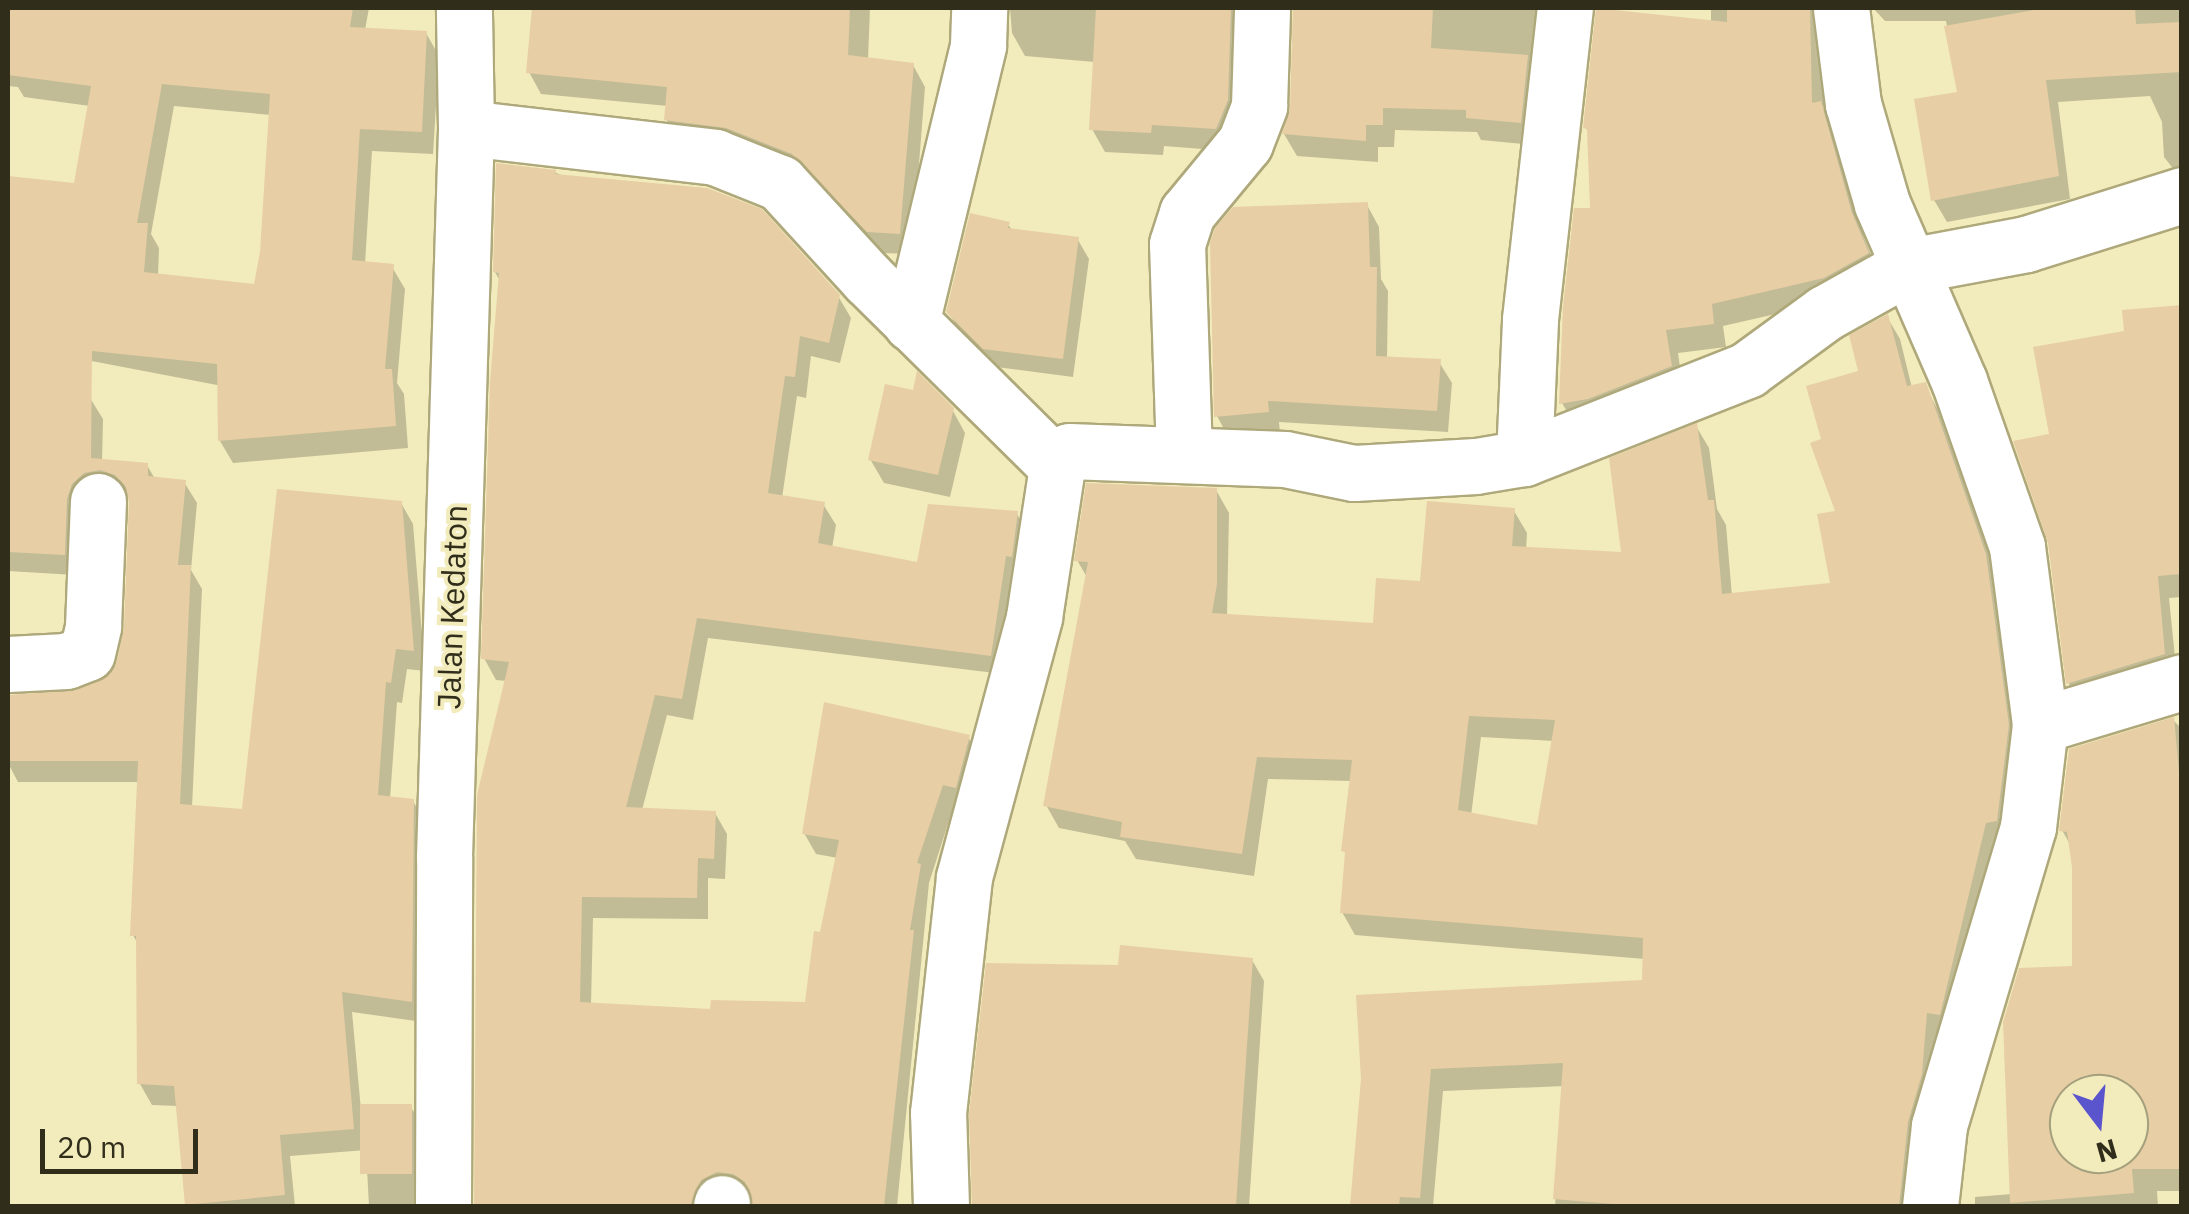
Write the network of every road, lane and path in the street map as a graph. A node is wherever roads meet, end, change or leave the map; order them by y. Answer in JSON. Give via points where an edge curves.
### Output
{"nodes":[{"id":1,"x":464,"y":8,"type":"edge"},
{"id":2,"x":979,"y":8,"type":"edge"},
{"id":3,"x":1262,"y":8,"type":"edge"},
{"id":4,"x":1566,"y":8,"type":"edge"},
{"id":5,"x":1842,"y":8,"type":"edge"},
{"id":6,"x":466,"y":128,"type":"junction"},
{"id":7,"x":2182,"y":195,"type":"edge"},
{"id":8,"x":1909,"y":266,"type":"junction"},
{"id":9,"x":912,"y":323,"type":"junction"},
{"id":10,"x":1184,"y":454,"type":"junction"},
{"id":11,"x":1524,"y":458,"type":"junction"},
{"id":12,"x":1058,"y":466,"type":"junction"},
{"id":13,"x":98,"y":500,"type":"dead end"},
{"id":14,"x":8,"y":664,"type":"edge"},
{"id":15,"x":2182,"y":682,"type":"edge"},
{"id":16,"x":2040,"y":725,"type":"junction"},
{"id":17,"x":443,"y":1206,"type":"edge"},
{"id":18,"x":941,"y":1206,"type":"edge"},
{"id":19,"x":1930,"y":1206,"type":"edge"}],
"edges":[{"from":1,"to":6,"type":"street","name":"Jalan Kedaton"},
{"from":2,"to":9,"type":"street","via":[[978,45]]},
{"from":3,"to":10,"type":"street","via":[[1258,106],[1244,142],[1187,213],[1177,244]]},
{"from":4,"to":11,"type":"street","via":[[1530,319]]},
{"from":5,"to":8,"type":"street","via":[[1853,104],[1882,204]]},
{"from":6,"to":9,"type":"street","via":[[715,158],[780,183]]},
{"from":6,"to":17,"type":"street","name":"Jalan Kedaton","via":[[444,857]]},
{"from":7,"to":8,"type":"street","via":[[2026,244]]},
{"from":8,"to":11,"type":"street","via":[[1825,313],[1748,370]]},
{"from":8,"to":16,"type":"street","via":[[1959,381],[2017,547]]},
{"from":9,"to":12,"type":"street"},
{"from":10,"to":11,"type":"street","via":[[1285,460],[1354,473]]},
{"from":10,"to":12,"type":"street","via":[[1068,451]]},
{"from":12,"to":18,"type":"street","via":[[1034,617],[964,878],[938,1113]]},
{"from":13,"to":14,"type":"street","via":[[86,652],[66,661]]},
{"from":15,"to":16,"type":"street"},
{"from":16,"to":19,"type":"street","via":[[2028,827],[1939,1126]]}]}
